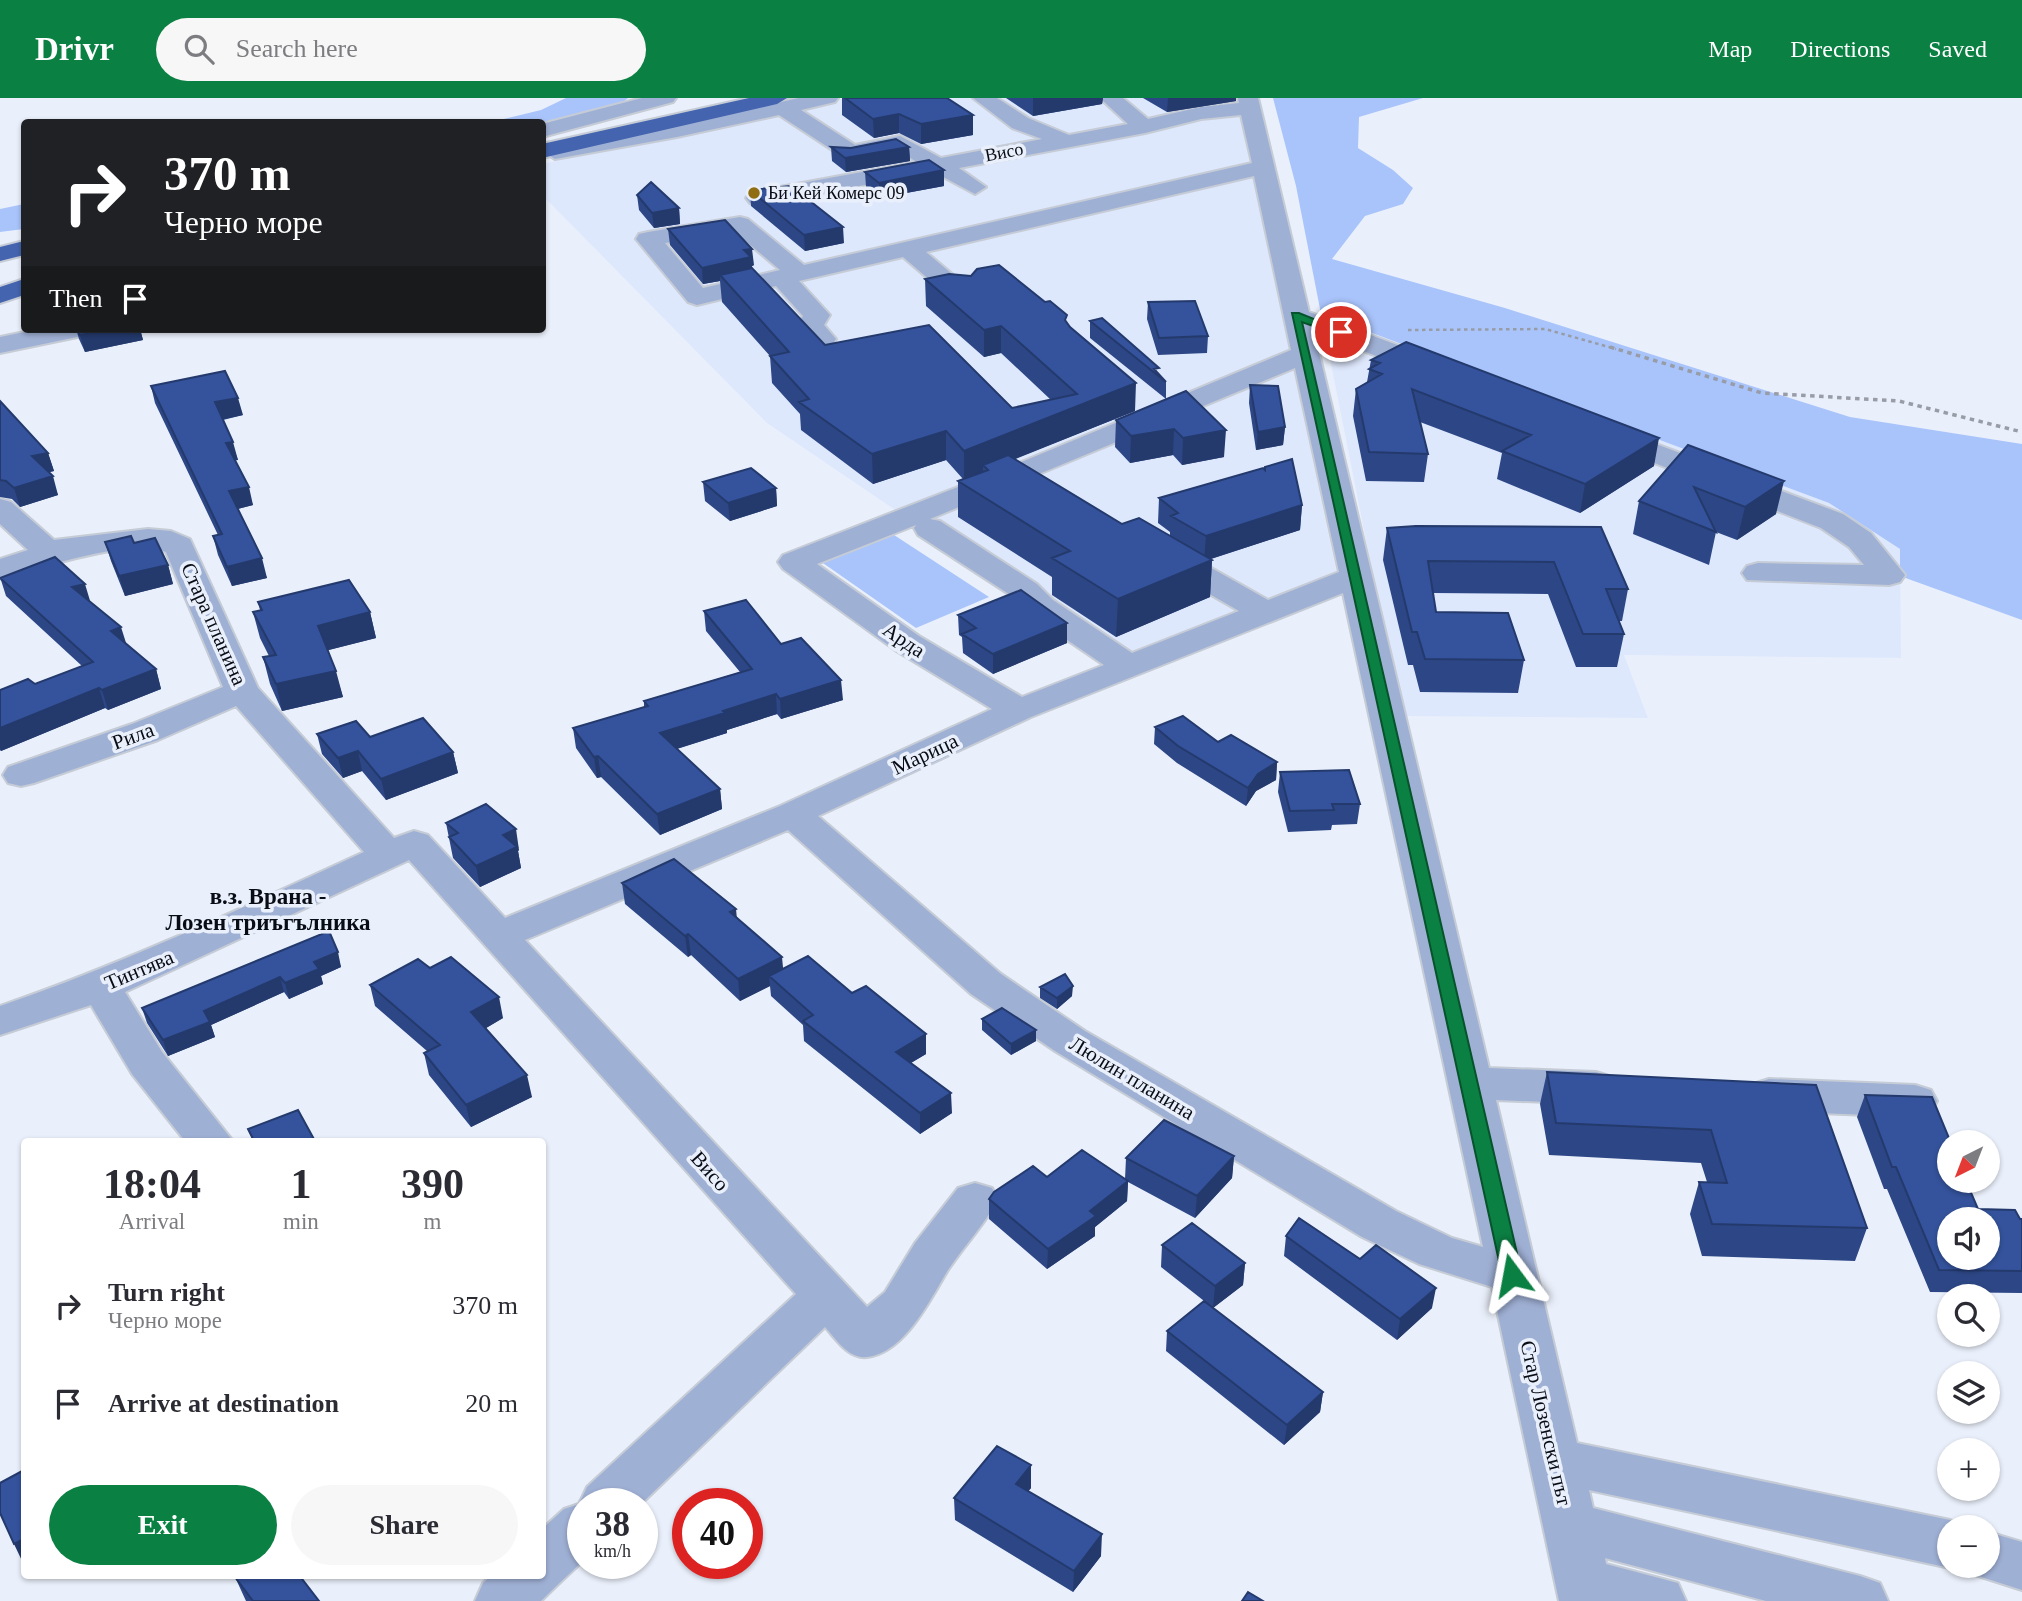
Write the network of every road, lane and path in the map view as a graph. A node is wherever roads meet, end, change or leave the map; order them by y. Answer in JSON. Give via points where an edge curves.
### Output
{"nodes":[{"id":1,"x":635,"y":98,"type":"edge"},
{"id":2,"x":666,"y":98,"type":"edge"},
{"id":3,"x":715,"y":98,"type":"edge"},
{"id":4,"x":828,"y":98,"type":"edge"},
{"id":5,"x":984,"y":98,"type":"edge"},
{"id":6,"x":1110,"y":98,"type":"edge"},
{"id":7,"x":780,"y":103,"type":"edge"},
{"id":8,"x":1249,"y":103,"type":"edge"},
{"id":9,"x":604,"y":113,"type":"junction"},
{"id":10,"x":1145,"y":127,"type":"junction"},
{"id":11,"x":546,"y":130,"type":"edge"},
{"id":12,"x":546,"y":135,"type":"edge"},
{"id":13,"x":1066,"y":141,"type":"junction"},
{"id":14,"x":594,"y":145,"type":"junction"},
{"id":15,"x":546,"y":152,"type":"edge"},
{"id":16,"x":546,"y":152,"type":"edge"},
{"id":17,"x":938,"y":165,"type":"junction"},
{"id":18,"x":1265,"y":167,"type":"junction"},
{"id":19,"x":546,"y":169,"type":"edge"},
{"id":20,"x":975,"y":187,"type":"dead end"},
{"id":21,"x":758,"y":198,"type":"edge"},
{"id":22,"x":21,"y":234,"type":"edge"},
{"id":23,"x":0,"y":237,"type":"edge"},
{"id":24,"x":907,"y":248,"type":"junction"},
{"id":25,"x":21,"y":249,"type":"edge"},
{"id":26,"x":0,"y":254,"type":"edge"},
{"id":27,"x":21,"y":271,"type":"edge"},
{"id":28,"x":790,"y":275,"type":"junction"},
{"id":29,"x":0,"y":276,"type":"edge"},
{"id":30,"x":21,"y":288,"type":"edge"},
{"id":31,"x":0,"y":295,"type":"edge"},
{"id":32,"x":962,"y":295,"type":"edge"},
{"id":33,"x":1296,"y":316,"type":"junction"},
{"id":34,"x":1341,"y":332,"type":"junction"},
{"id":35,"x":59,"y":333,"type":"edge"},
{"id":36,"x":823,"y":340,"type":"edge"},
{"id":37,"x":0,"y":345,"type":"edge"},
{"id":38,"x":1305,"y":354,"type":"junction"},
{"id":39,"x":1469,"y":382,"type":"edge"},
{"id":40,"x":1585,"y":426,"type":"edge"},
{"id":41,"x":2022,"y":432,"type":"edge"},
{"id":42,"x":1022,"y":472,"type":"junction"},
{"id":43,"x":1057,"y":492,"type":"edge"},
{"id":44,"x":0,"y":508,"type":"edge"},
{"id":45,"x":929,"y":527,"type":"dead end"},
{"id":46,"x":1138,"y":539,"type":"edge"},
{"id":47,"x":60,"y":551,"type":"junction"},
{"id":48,"x":1360,"y":558,"type":"junction"},
{"id":49,"x":0,"y":569,"type":"edge"},
{"id":50,"x":1758,"y":573,"type":"dead end"},
{"id":51,"x":1266,"y":613,"type":"junction"},
{"id":52,"x":1130,"y":667,"type":"junction"},
{"id":53,"x":242,"y":691,"type":"junction"},
{"id":54,"x":1019,"y":710,"type":"junction"},
{"id":55,"x":21,"y":775,"type":"dead end"},
{"id":56,"x":793,"y":814,"type":"junction"},
{"id":57,"x":387,"y":854,"type":"junction"},
{"id":58,"x":497,"y":936,"type":"junction"},
{"id":59,"x":101,"y":986,"type":"junction"},
{"id":60,"x":0,"y":1021,"type":"edge"},
{"id":61,"x":1469,"y":1083,"type":"junction"},
{"id":62,"x":1633,"y":1089,"type":"edge"},
{"id":63,"x":1729,"y":1093,"type":"edge"},
{"id":64,"x":1920,"y":1101,"type":"edge"},
{"id":65,"x":208,"y":1138,"type":"edge"},
{"id":66,"x":975,"y":1200,"type":"dead end"},
{"id":67,"x":1512,"y":1275,"type":"junction"},
{"id":68,"x":825,"y":1297,"type":"junction"},
{"id":69,"x":1554,"y":1460,"type":"junction"},
{"id":70,"x":622,"y":1488,"type":"edge"},
{"id":71,"x":1569,"y":1525,"type":"junction"},
{"id":72,"x":567,"y":1541,"type":"edge"},
{"id":73,"x":1937,"y":1541,"type":"edge"},
{"id":74,"x":546,"y":1560,"type":"edge"},
{"id":75,"x":2000,"y":1560,"type":"edge"},
{"id":76,"x":2022,"y":1566,"type":"edge"},
{"id":77,"x":526,"y":1579,"type":"edge"},
{"id":78,"x":1585,"y":1592,"type":"edge"},
{"id":79,"x":503,"y":1601,"type":"edge"},
{"id":80,"x":1658,"y":1601,"type":"edge"},
{"id":81,"x":1860,"y":1601,"type":"edge"}],
"edges":[{"from":1,"to":9,"type":"street"},
{"from":2,"to":9,"type":"street"},
{"from":3,"to":12,"type":"highway"},
{"from":4,"to":7,"type":"street"},
{"from":5,"to":13,"type":"street","via":[[1020,123]]},
{"from":6,"to":10,"type":"street"},
{"from":7,"to":14,"type":"street"},
{"from":7,"to":15,"type":"highway"},
{"from":7,"to":17,"type":"street","via":[[851,152],[900,143]]},
{"from":8,"to":10,"type":"street","name":"Висо"},
{"from":8,"to":18,"type":"street","name":"Стар Лозенски път"},
{"from":9,"to":11,"type":"street"},
{"from":10,"to":13,"type":"street","name":"Висо"},
{"from":13,"to":17,"type":"street","name":"Висо"},
{"from":14,"to":16,"type":"street"},
{"from":14,"to":19,"type":"street","via":[[603,155]]},
{"from":17,"to":20,"type":"street"},
{"from":17,"to":21,"type":"street","name":"Висо"},
{"from":18,"to":24,"type":"street"},
{"from":18,"to":33,"type":"street","name":"Стар Лозенски път"},
{"from":22,"to":23,"type":"highway"},
{"from":24,"to":28,"type":"street"},
{"from":24,"to":32,"type":"street"},
{"from":25,"to":26,"type":"highway"},
{"from":27,"to":29,"type":"highway"},
{"from":28,"to":28,"type":"street","via":[[740,223],[648,239],[697,297]]},
{"from":28,"to":36,"type":"street","via":[[817,315],[810,326]]},
{"from":30,"to":31,"type":"highway"},
{"from":33,"to":34,"type":"street"},
{"from":33,"to":38,"type":"street","name":"Стар Лозенски път"},
{"from":34,"to":39,"type":"street"},
{"from":34,"to":41,"type":"path","via":[[1545,329],[1762,393],[1899,401]]},
{"from":35,"to":37,"type":"street"},
{"from":38,"to":42,"type":"street","via":[[1149,405]]},
{"from":38,"to":48,"type":"street","name":"Стар Лозенски път"},
{"from":40,"to":50,"type":"street","via":[[1832,520],[1860,540],[1889,575]]},
{"from":42,"to":43,"type":"street"},
{"from":42,"to":54,"type":"street","name":"Арда","via":[[794,562],[907,643]]},
{"from":44,"to":47,"type":"street","via":[[44,548]]},
{"from":45,"to":52,"type":"street"},
{"from":46,"to":51,"type":"street"},
{"from":47,"to":49,"type":"street"},
{"from":47,"to":53,"type":"street","name":"Стара планина","via":[[148,538],[179,546]]},
{"from":48,"to":51,"type":"street","name":"Марица"},
{"from":48,"to":61,"type":"street","name":"Стар Лозенски път"},
{"from":51,"to":52,"type":"street","name":"Марица"},
{"from":52,"to":54,"type":"street","name":"Марица"},
{"from":53,"to":55,"type":"street","name":"Рила","via":[[145,732]]},
{"from":53,"to":57,"type":"street","name":"Стара планина"},
{"from":54,"to":56,"type":"street","name":"Марица"},
{"from":56,"to":58,"type":"street","name":"Марица"},
{"from":56,"to":67,"type":"street","name":"Люлин планина","via":[[986,984],[1069,1041],[1379,1224],[1436,1251]]},
{"from":57,"to":58,"type":"street","name":"Висо","via":[[414,844]]},
{"from":57,"to":59,"type":"street","name":"Тинтява"},
{"from":58,"to":68,"type":"street","name":"Висо"},
{"from":59,"to":60,"type":"street","name":"Тинтява"},
{"from":59,"to":65,"type":"street","via":[[147,1063]]},
{"from":61,"to":62,"type":"street"},
{"from":61,"to":67,"type":"street","name":"Стар Лозенски път"},
{"from":63,"to":64,"type":"street"},
{"from":66,"to":68,"type":"street","name":"Висо","via":[[932,1256],[902,1306],[865,1338]]},
{"from":67,"to":69,"type":"street","name":"Стар Лозенски път"},
{"from":68,"to":70,"type":"street"},
{"from":69,"to":71,"type":"street","name":"Стар Лозенски път"},
{"from":69,"to":73,"type":"street"},
{"from":71,"to":78,"type":"street","name":"Стар Лозенски път"},
{"from":71,"to":81,"type":"street"},
{"from":72,"to":74,"type":"street"},
{"from":75,"to":76,"type":"street"},
{"from":77,"to":79,"type":"street"},
{"from":78,"to":80,"type":"street"}]}
